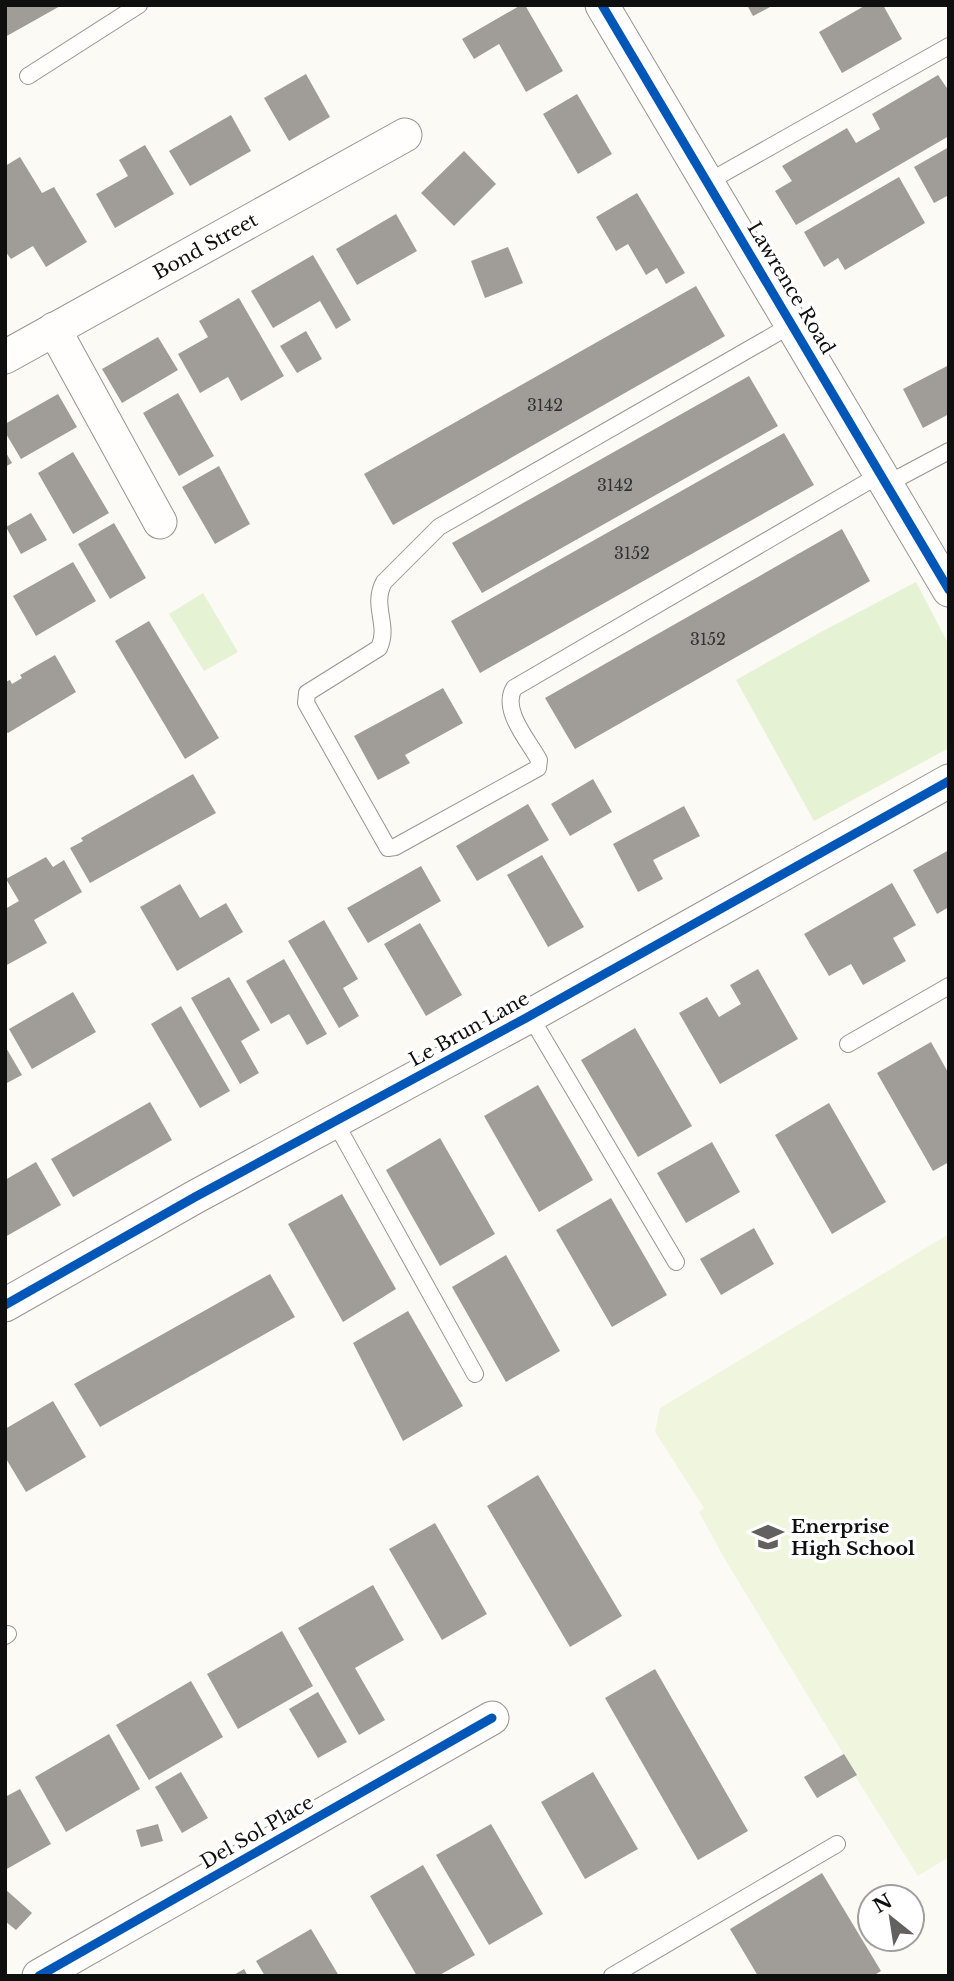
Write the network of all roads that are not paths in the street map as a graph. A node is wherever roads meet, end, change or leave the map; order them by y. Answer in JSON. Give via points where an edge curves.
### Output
{"nodes":[{"id":1,"x":139,"y":5,"type":"edge"},
{"id":2,"x":602,"y":5,"type":"edge"},
{"id":3,"x":949,"y":46,"type":"edge"},
{"id":4,"x":28,"y":76,"type":"dead end"},
{"id":5,"x":405,"y":135,"type":"dead end"},
{"id":6,"x":708,"y":183,"type":"junction"},
{"id":7,"x":793,"y":324,"type":"junction"},
{"id":8,"x":54,"y":329,"type":"junction"},
{"id":9,"x":5,"y":357,"type":"edge"},
{"id":10,"x":949,"y":451,"type":"edge"},
{"id":11,"x":884,"y":479,"type":"junction"},
{"id":12,"x":160,"y":522,"type":"dead end"},
{"id":13,"x":949,"y":590,"type":"edge"},
{"id":14,"x":949,"y":780,"type":"edge"},
{"id":15,"x":949,"y":986,"type":"edge"},
{"id":16,"x":530,"y":1016,"type":"junction"},
{"id":17,"x":848,"y":1044,"type":"dead end"},
{"id":18,"x":335,"y":1122,"type":"junction"},
{"id":19,"x":676,"y":1262,"type":"dead end"},
{"id":20,"x":5,"y":1305,"type":"edge"},
{"id":21,"x":475,"y":1374,"type":"dead end"},
{"id":22,"x":492,"y":1718,"type":"dead end"},
{"id":23,"x":837,"y":1844,"type":"dead end"},
{"id":24,"x":39,"y":1976,"type":"edge"},
{"id":25,"x":612,"y":1976,"type":"edge"}],
"edges":[{"from":1,"to":4,"type":"lane"},
{"from":2,"to":6,"type":"street","name":"Lawrence Road"},
{"from":3,"to":6,"type":"lane"},
{"from":5,"to":8,"type":"street","name":"Bond Street"},
{"from":6,"to":7,"type":"street","name":"Lawrence Road"},
{"from":7,"to":11,"type":"street","name":"Lawrence Road"},
{"from":7,"to":11,"type":"lane","via":[[439,527],[384,582],[378,593],[384,639],[379,648],[317,684],[307,692],[306,703],[388,848],[538,768],[539,760],[510,708],[514,688]]},
{"from":8,"to":9,"type":"street","name":"Bond Street"},
{"from":8,"to":12,"type":"street"},
{"from":10,"to":11,"type":"lane"},
{"from":11,"to":13,"type":"street","name":"Lawrence Road"},
{"from":14,"to":16,"type":"street","name":"Le Brun Lane"},
{"from":15,"to":17,"type":"lane"},
{"from":16,"to":18,"type":"street","name":"Le Brun Lane"},
{"from":16,"to":19,"type":"lane"},
{"from":18,"to":20,"type":"street","name":"Le Brun Lane"},
{"from":18,"to":21,"type":"lane"},
{"from":22,"to":24,"type":"street","name":"Del Sol Place"},
{"from":23,"to":25,"type":"lane"}]}
